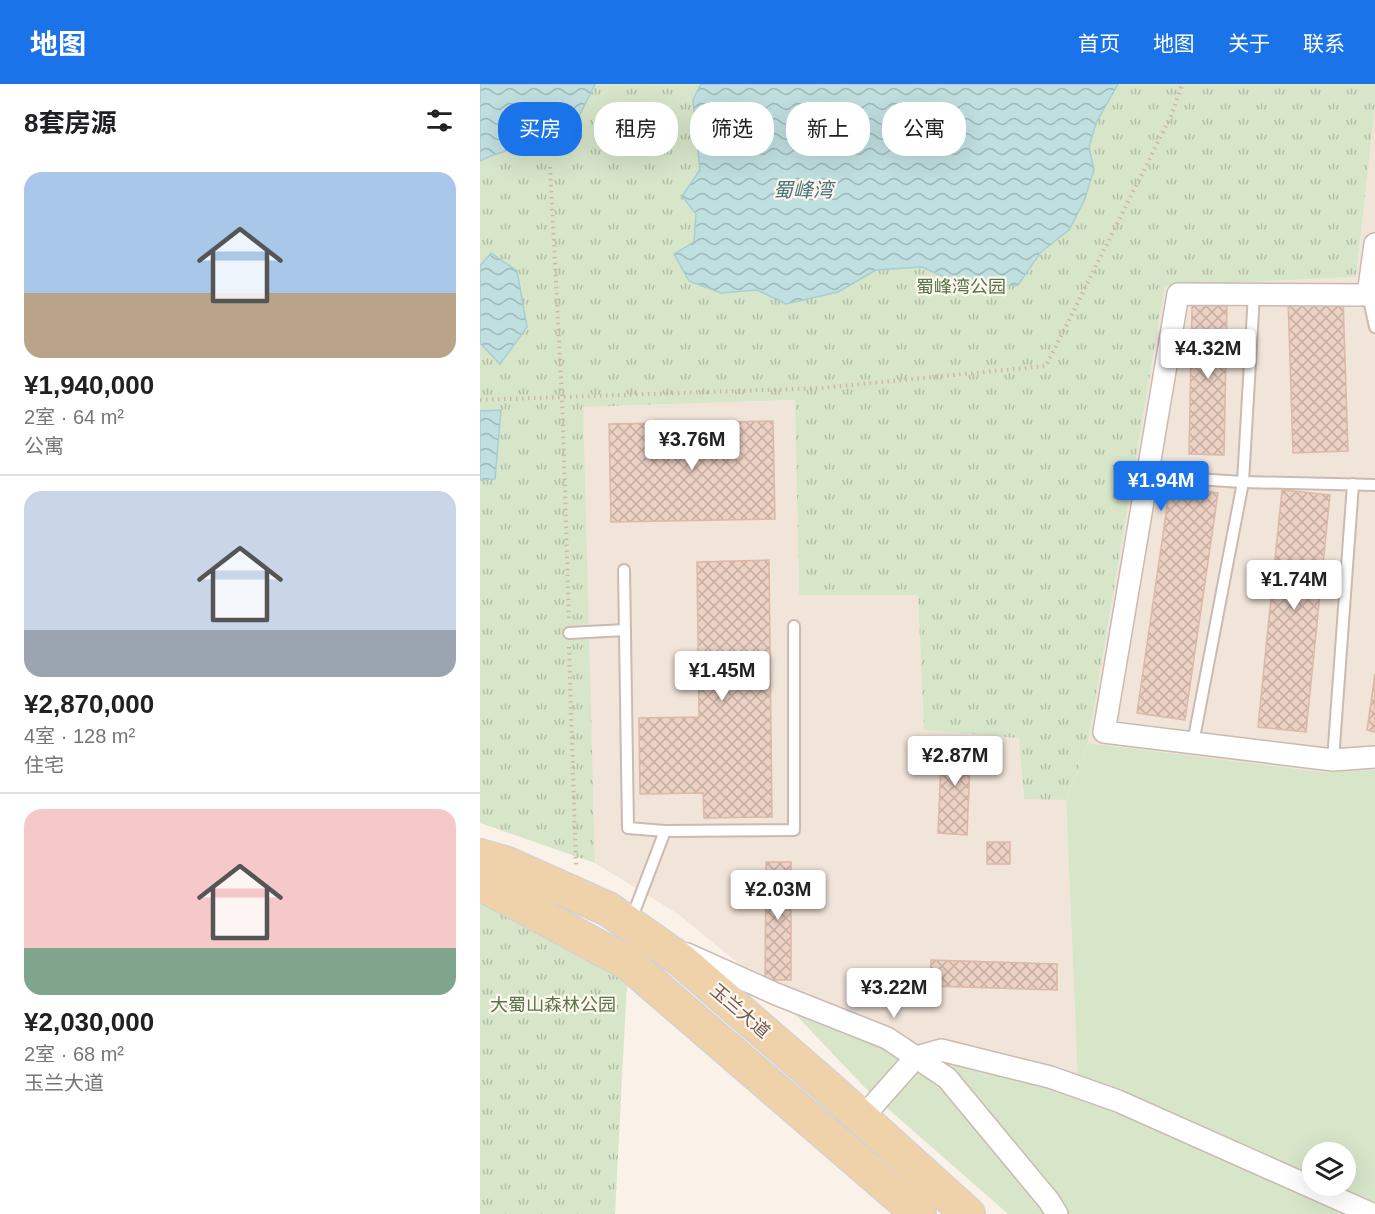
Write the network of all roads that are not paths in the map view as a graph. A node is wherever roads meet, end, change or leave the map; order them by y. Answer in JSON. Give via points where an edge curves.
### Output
{"nodes":[{"id":1,"x":1375,"y":244,"type":"edge"},
{"id":2,"x":1254,"y":294,"type":"junction"},
{"id":3,"x":1368,"y":295,"type":"junction"},
{"id":4,"x":1375,"y":327,"type":"edge"},
{"id":5,"x":1148,"y":476,"type":"junction"},
{"id":6,"x":1243,"y":482,"type":"junction"},
{"id":7,"x":1353,"y":484,"type":"junction"},
{"id":8,"x":1375,"y":484,"type":"edge"},
{"id":9,"x":624,"y":570,"type":"dead end"},
{"id":10,"x":794,"y":627,"type":"dead end"},
{"id":11,"x":625,"y":630,"type":"junction"},
{"id":12,"x":569,"y":633,"type":"dead end"},
{"id":13,"x":1193,"y":743,"type":"junction"},
{"id":14,"x":1375,"y":758,"type":"edge"},
{"id":15,"x":1333,"y":760,"type":"junction"},
{"id":16,"x":665,"y":831,"type":"junction"},
{"id":17,"x":480,"y":856,"type":"edge"},
{"id":18,"x":480,"y":886,"type":"edge"},
{"id":19,"x":637,"y":929,"type":"junction"},
{"id":20,"x":916,"y":1057,"type":"junction"},
{"id":21,"x":862,"y":1118,"type":"junction"},
{"id":22,"x":920,"y":1214,"type":"edge"},
{"id":23,"x":968,"y":1214,"type":"edge"},
{"id":24,"x":1057,"y":1214,"type":"edge"},
{"id":25,"x":1372,"y":1214,"type":"edge"}],
"edges":[{"from":1,"to":3,"type":"street"},
{"from":2,"to":3,"type":"street"},
{"from":2,"to":5,"type":"street","via":[[1178,294]]},
{"from":2,"to":6,"type":"lane"},
{"from":3,"to":4,"type":"lane"},
{"from":5,"to":6,"type":"lane"},
{"from":5,"to":13,"type":"street","via":[[1104,732]]},
{"from":6,"to":7,"type":"lane"},
{"from":6,"to":13,"type":"lane"},
{"from":7,"to":8,"type":"lane"},
{"from":7,"to":15,"type":"lane"},
{"from":9,"to":11,"type":"lane"},
{"from":10,"to":16,"type":"lane","via":[[795,830]]},
{"from":11,"to":12,"type":"lane"},
{"from":11,"to":16,"type":"lane","via":[[628,828]]},
{"from":13,"to":15,"type":"street"},
{"from":14,"to":15,"type":"street"},
{"from":16,"to":19,"type":"lane"},
{"from":17,"to":19,"type":"main road","name":"玉兰大道","via":[[505,863],[608,909]]},
{"from":18,"to":22,"type":"main road","name":"玉兰大道","via":[[628,963]]},
{"from":19,"to":20,"type":"street","via":[[776,994],[887,1038]]},
{"from":19,"to":21,"type":"main road","name":"玉兰大道","via":[[681,960]]},
{"from":20,"to":21,"type":"street"},
{"from":20,"to":24,"type":"street","via":[[947,1078]]},
{"from":20,"to":25,"type":"street","via":[[941,1050],[1050,1077],[1118,1101]]},
{"from":21,"to":23,"type":"main road","name":"玉兰大道"}]}
